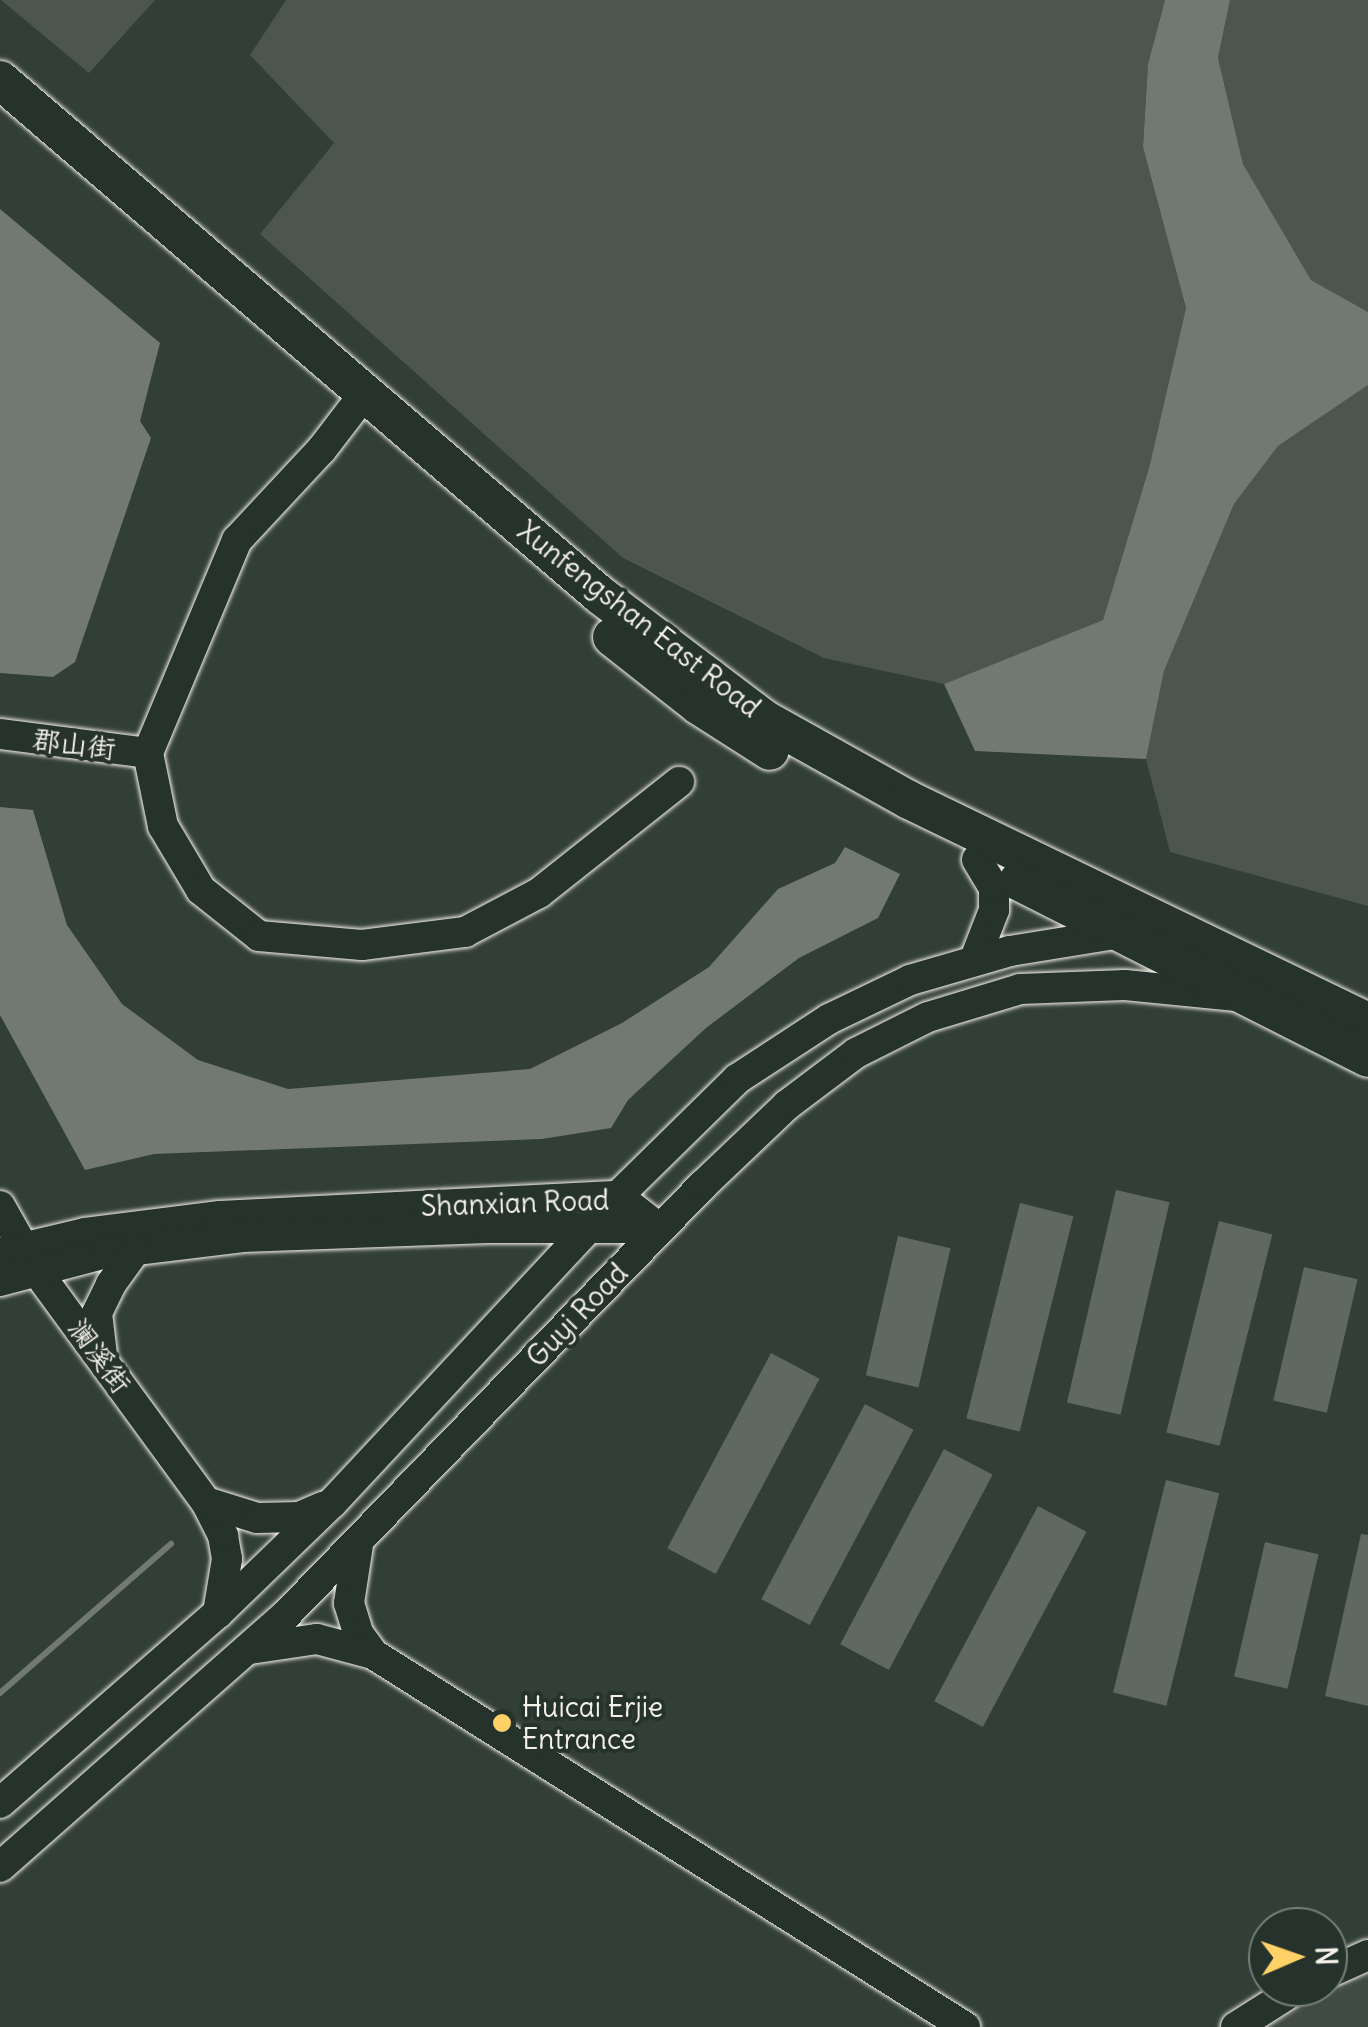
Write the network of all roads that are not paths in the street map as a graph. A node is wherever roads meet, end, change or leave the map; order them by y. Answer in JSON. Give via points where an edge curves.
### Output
{"nodes":[{"id":1,"x":0,"y":80,"type":"edge"},
{"id":2,"x":0,"y":114,"type":"edge"},
{"id":3,"x":358,"y":403,"type":"junction"},
{"id":4,"x":0,"y":734,"type":"edge"},
{"id":5,"x":148,"y":753,"type":"junction"},
{"id":6,"x":679,"y":782,"type":"dead end"},
{"id":7,"x":978,"y":860,"type":"junction"},
{"id":8,"x":1120,"y":918,"type":"junction"},
{"id":9,"x":1010,"y":950,"type":"junction"},
{"id":10,"x":975,"y":958,"type":"junction"},
{"id":11,"x":1065,"y":984,"type":"junction"},
{"id":12,"x":1020,"y":989,"type":"junction"},
{"id":13,"x":1258,"y":1000,"type":"junction"},
{"id":14,"x":1368,"y":1022,"type":"edge"},
{"id":15,"x":1368,"y":1058,"type":"edge"},
{"id":16,"x":618,"y":1196,"type":"junction"},
{"id":17,"x":0,"y":1206,"type":"edge"},
{"id":18,"x":508,"y":1228,"type":"junction"},
{"id":19,"x":588,"y":1228,"type":"junction"},
{"id":20,"x":659,"y":1228,"type":"junction"},
{"id":21,"x":137,"y":1248,"type":"junction"},
{"id":22,"x":19,"y":1257,"type":"edge"},
{"id":23,"x":0,"y":1281,"type":"edge"},
{"id":24,"x":532,"y":1286,"type":"junction"},
{"id":25,"x":102,"y":1358,"type":"junction"},
{"id":26,"x":206,"y":1502,"type":"junction"},
{"id":27,"x":332,"y":1503,"type":"junction"},
{"id":28,"x":359,"y":1542,"type":"junction"},
{"id":29,"x":218,"y":1614,"type":"junction"},
{"id":30,"x":250,"y":1649,"type":"junction"},
{"id":31,"x":374,"y":1654,"type":"junction"},
{"id":32,"x":0,"y":1803,"type":"edge"},
{"id":33,"x":0,"y":1867,"type":"edge"},
{"id":34,"x":1267,"y":2007,"type":"edge"},
{"id":35,"x":965,"y":2027,"type":"edge"},
{"id":36,"x":1236,"y":2027,"type":"edge"}],
"edges":[{"from":1,"to":3,"type":"main road","name":"Xunfengshan East Road"},
{"from":2,"to":3,"type":"main road","name":"Xunfengshan East Road"},
{"from":3,"to":5,"type":"street","via":[[237,540]]},
{"from":3,"to":7,"type":"main road","name":"Xunfengshan East Road","via":[[584,614],[698,705],[805,772]]},
{"from":3,"to":8,"type":"main road","name":"Xunfengshan East Road","via":[[764,719]]},
{"from":4,"to":5,"type":"street","name":"郡山街"},
{"from":5,"to":6,"type":"street","via":[[163,826],[202,890],[259,936],[362,945],[465,932],[539,894]]},
{"from":7,"to":8,"type":"main road","name":"Xunfengshan East Road"},
{"from":7,"to":10,"type":"street","via":[[994,888],[994,910]]},
{"from":8,"to":9,"type":"street","name":"Guyi Road"},
{"from":8,"to":11,"type":"street","via":[[1096,966]]},
{"from":8,"to":13,"type":"main road","name":"Xunfengshan East Road"},
{"from":8,"to":14,"type":"main road","name":"Xunfengshan East Road","via":[[1175,928]]},
{"from":9,"to":10,"type":"street","name":"Guyi Road"},
{"from":9,"to":12,"type":"street"},
{"from":10,"to":16,"type":"street","name":"Guyi Road","via":[[892,988],[783,1048],[737,1079]]},
{"from":11,"to":12,"type":"street","name":"Guyi Road"},
{"from":11,"to":13,"type":"street","name":"Guyi Road"},
{"from":12,"to":20,"type":"street","name":"Guyi Road","via":[[928,1018],[856,1053],[787,1105]]},
{"from":13,"to":15,"type":"main road","name":"Xunfengshan East Road"},
{"from":16,"to":19,"type":"street","name":"Guyi Road"},
{"from":16,"to":20,"type":"street","name":"Shanxian Road"},
{"from":16,"to":22,"type":"street","name":"Shanxian Road","via":[[220,1216],[132,1226]]},
{"from":17,"to":22,"type":"street","name":"澜溪街"},
{"from":18,"to":19,"type":"street","name":"Shanxian Road"},
{"from":18,"to":21,"type":"street","name":"Shanxian Road","via":[[292,1233]]},
{"from":18,"to":24,"type":"street","via":[[533,1247]]},
{"from":19,"to":20,"type":"street","name":"Shanxian Road"},
{"from":19,"to":24,"type":"street","name":"Guyi Road"},
{"from":20,"to":28,"type":"street","name":"Guyi Road"},
{"from":21,"to":22,"type":"street","name":"Shanxian Road"},
{"from":21,"to":25,"type":"street","via":[[97,1313]]},
{"from":22,"to":23,"type":"street","name":"Shanxian Road"},
{"from":22,"to":25,"type":"street","name":"澜溪街"},
{"from":24,"to":27,"type":"street","name":"Guyi Road"},
{"from":25,"to":26,"type":"street","name":"澜溪街"},
{"from":26,"to":27,"type":"street","via":[[235,1514],[280,1519]]},
{"from":26,"to":29,"type":"street","name":"澜溪街","via":[[227,1559]]},
{"from":27,"to":29,"type":"street","name":"Guyi Road"},
{"from":28,"to":30,"type":"street","name":"Guyi Road"},
{"from":28,"to":31,"type":"street","via":[[349,1604]]},
{"from":29,"to":32,"type":"street","name":"Guyi Road"},
{"from":30,"to":31,"type":"street","via":[[317,1640]]},
{"from":30,"to":33,"type":"street","name":"Guyi Road"},
{"from":31,"to":35,"type":"street"},
{"from":34,"to":36,"type":"street"}]}
